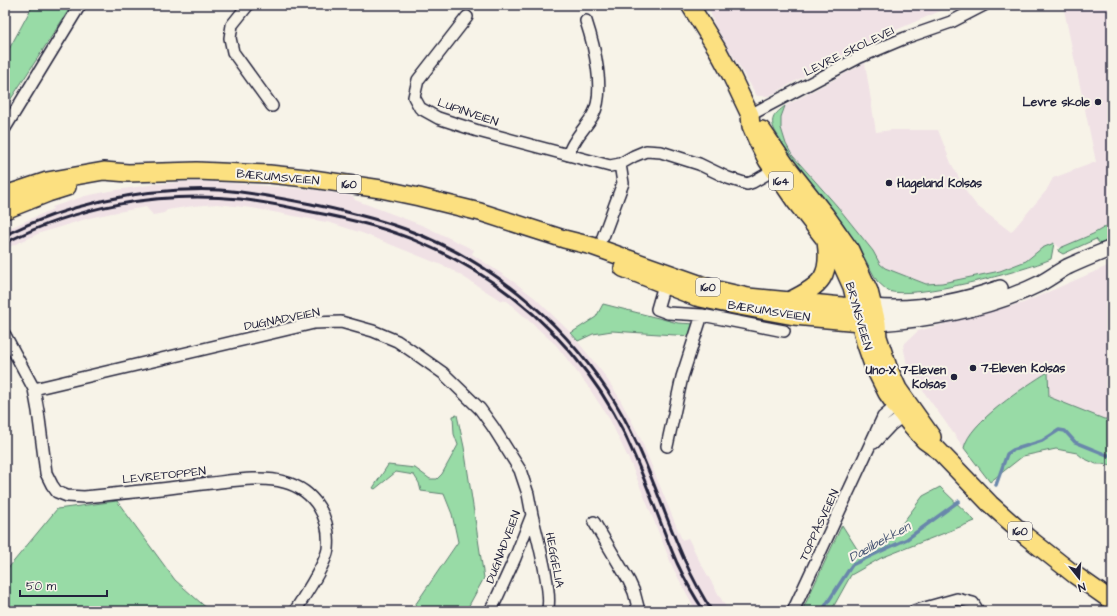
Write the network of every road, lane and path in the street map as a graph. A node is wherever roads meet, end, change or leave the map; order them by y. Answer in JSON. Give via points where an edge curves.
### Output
{"nodes":[{"id":1,"x":80,"y":5,"type":"edge"},
{"id":2,"x":248,"y":5,"type":"edge"},
{"id":3,"x":690,"y":5,"type":"edge"},
{"id":4,"x":984,"y":5,"type":"edge"},
{"id":5,"x":467,"y":18,"type":"dead end"},
{"id":6,"x":586,"y":21,"type":"dead end"},
{"id":7,"x":272,"y":106,"type":"dead end"},
{"id":8,"x":750,"y":115,"type":"junction"},
{"id":9,"x":5,"y":128,"type":"edge"},
{"id":10,"x":568,"y":155,"type":"junction"},
{"id":11,"x":620,"y":164,"type":"junction"},
{"id":12,"x":780,"y":167,"type":"junction"},
{"id":13,"x":128,"y":173,"type":"junction"},
{"id":14,"x":5,"y":195,"type":"edge"},
{"id":15,"x":5,"y":210,"type":"edge"},
{"id":16,"x":603,"y":237,"type":"dead end"},
{"id":17,"x":826,"y":241,"type":"junction"},
{"id":18,"x":1112,"y":248,"type":"edge"},
{"id":19,"x":666,"y":279,"type":"junction"},
{"id":20,"x":791,"y":300,"type":"junction"},
{"id":21,"x":702,"y":315,"type":"junction"},
{"id":22,"x":867,"y":315,"type":"junction"},
{"id":23,"x":784,"y":331,"type":"dead end"},
{"id":24,"x":5,"y":335,"type":"edge"},
{"id":25,"x":34,"y":389,"type":"junction"},
{"id":26,"x":902,"y":408,"type":"junction"},
{"id":27,"x":667,"y":446,"type":"dead end"},
{"id":28,"x":532,"y":515,"type":"junction"},
{"id":29,"x":594,"y":522,"type":"dead end"},
{"id":30,"x":1112,"y":601,"type":"edge"},
{"id":31,"x":295,"y":611,"type":"edge"},
{"id":32,"x":490,"y":611,"type":"edge"},
{"id":33,"x":547,"y":611,"type":"edge"},
{"id":34,"x":639,"y":611,"type":"edge"},
{"id":35,"x":793,"y":611,"type":"edge"},
{"id":36,"x":914,"y":611,"type":"edge"},
{"id":37,"x":978,"y":611,"type":"edge"}],
"edges":[{"from":1,"to":9,"type":"street"},
{"from":2,"to":7,"type":"street","via":[[232,25],[230,38],[233,52]]},
{"from":3,"to":8,"type":"main road","name":"BRYNSVEIEN","number":"164","via":[[720,55]]},
{"from":4,"to":8,"type":"street","name":"LEVRE SKOLEVEI","via":[[951,22],[860,57]]},
{"from":5,"to":10,"type":"street","name":"LUPINVEIEN","via":[[418,80],[414,97],[420,108],[438,118],[478,131]]},
{"from":6,"to":10,"type":"street","via":[[592,38],[599,101]]},
{"from":8,"to":12,"type":"main road","name":"BRYNSVEIEN","number":"164","via":[[759,124]]},
{"from":10,"to":11,"type":"street","name":"LUPINVEIEN","via":[[610,166]]},
{"from":11,"to":12,"type":"street","name":"LUPINVEIEN","via":[[646,151],[661,152],[748,184]]},
{"from":11,"to":16,"type":"street","via":[[623,183]]},
{"from":12,"to":17,"type":"main road","name":"BRYNSVEIEN","number":"164","via":[[795,201]]},
{"from":12,"to":22,"type":"main road","name":"BRYNSVEIEN","number":"164","via":[[826,216],[850,250],[866,284]]},
{"from":13,"to":14,"type":"main road","name":"BÆRUMSVEIEN","number":"160","via":[[104,171],[67,177]]},
{"from":13,"to":15,"type":"main road","name":"BÆRUMSVEIEN","number":"160","via":[[48,193]]},
{"from":13,"to":19,"type":"main road","name":"BÆRUMSVEIEN","number":"160","via":[[166,171],[269,174],[419,197],[564,239],[590,253]]},
{"from":17,"to":20,"type":"main road","via":[[827,266],[820,282]]},
{"from":17,"to":22,"type":"main road","name":"BRYNSVEIEN","number":"164","via":[[838,256]]},
{"from":18,"to":22,"type":"main road","name":"BÆRUMSVEIEN","via":[[1066,268],[963,299]]},
{"from":19,"to":20,"type":"main road","name":"BÆRUMSVEIEN","number":"160","via":[[748,297]]},
{"from":19,"to":21,"type":"street","name":"BÆRUMSVEIEN","via":[[657,309],[668,313]]},
{"from":19,"to":22,"type":"main road","name":"BÆRUMSVEIEN","number":"160","via":[[696,297],[745,308],[794,316]]},
{"from":20,"to":22,"type":"main road","name":"BÆRUMSVEIEN","number":"160"},
{"from":21,"to":23,"type":"street","name":"BÆRUMSVEIEN"},
{"from":21,"to":27,"type":"street","via":[[682,377]]},
{"from":22,"to":26,"type":"main road","name":"BRYNSVEIEN","number":"160","via":[[898,390]]},
{"from":24,"to":25,"type":"street","name":"LEVRETOPPEN"},
{"from":25,"to":28,"type":"street","name":"DUGNADVEIEN","via":[[314,323],[341,322],[373,331],[397,342],[443,373],[462,390],[480,409],[520,470]]},
{"from":25,"to":31,"type":"street","name":"LEVRETOPPEN","via":[[46,473],[57,492],[67,496],[84,497],[267,479],[284,482],[300,489],[313,500],[325,518],[328,550]]},
{"from":26,"to":30,"type":"main road","name":"BRYNSVEIEN","number":"160","via":[[932,436],[938,450],[990,504],[1027,538]]},
{"from":26,"to":35,"type":"street","name":"TOPPÅSVEIEN","via":[[883,418]]},
{"from":28,"to":32,"type":"street","name":"DUGNADVEIEN"},
{"from":28,"to":33,"type":"street","name":"HEGGELIA","via":[[547,586]]},
{"from":29,"to":34,"type":"street","via":[[629,582]]},
{"from":36,"to":37,"type":"street","via":[[957,599],[973,603]]}]}
